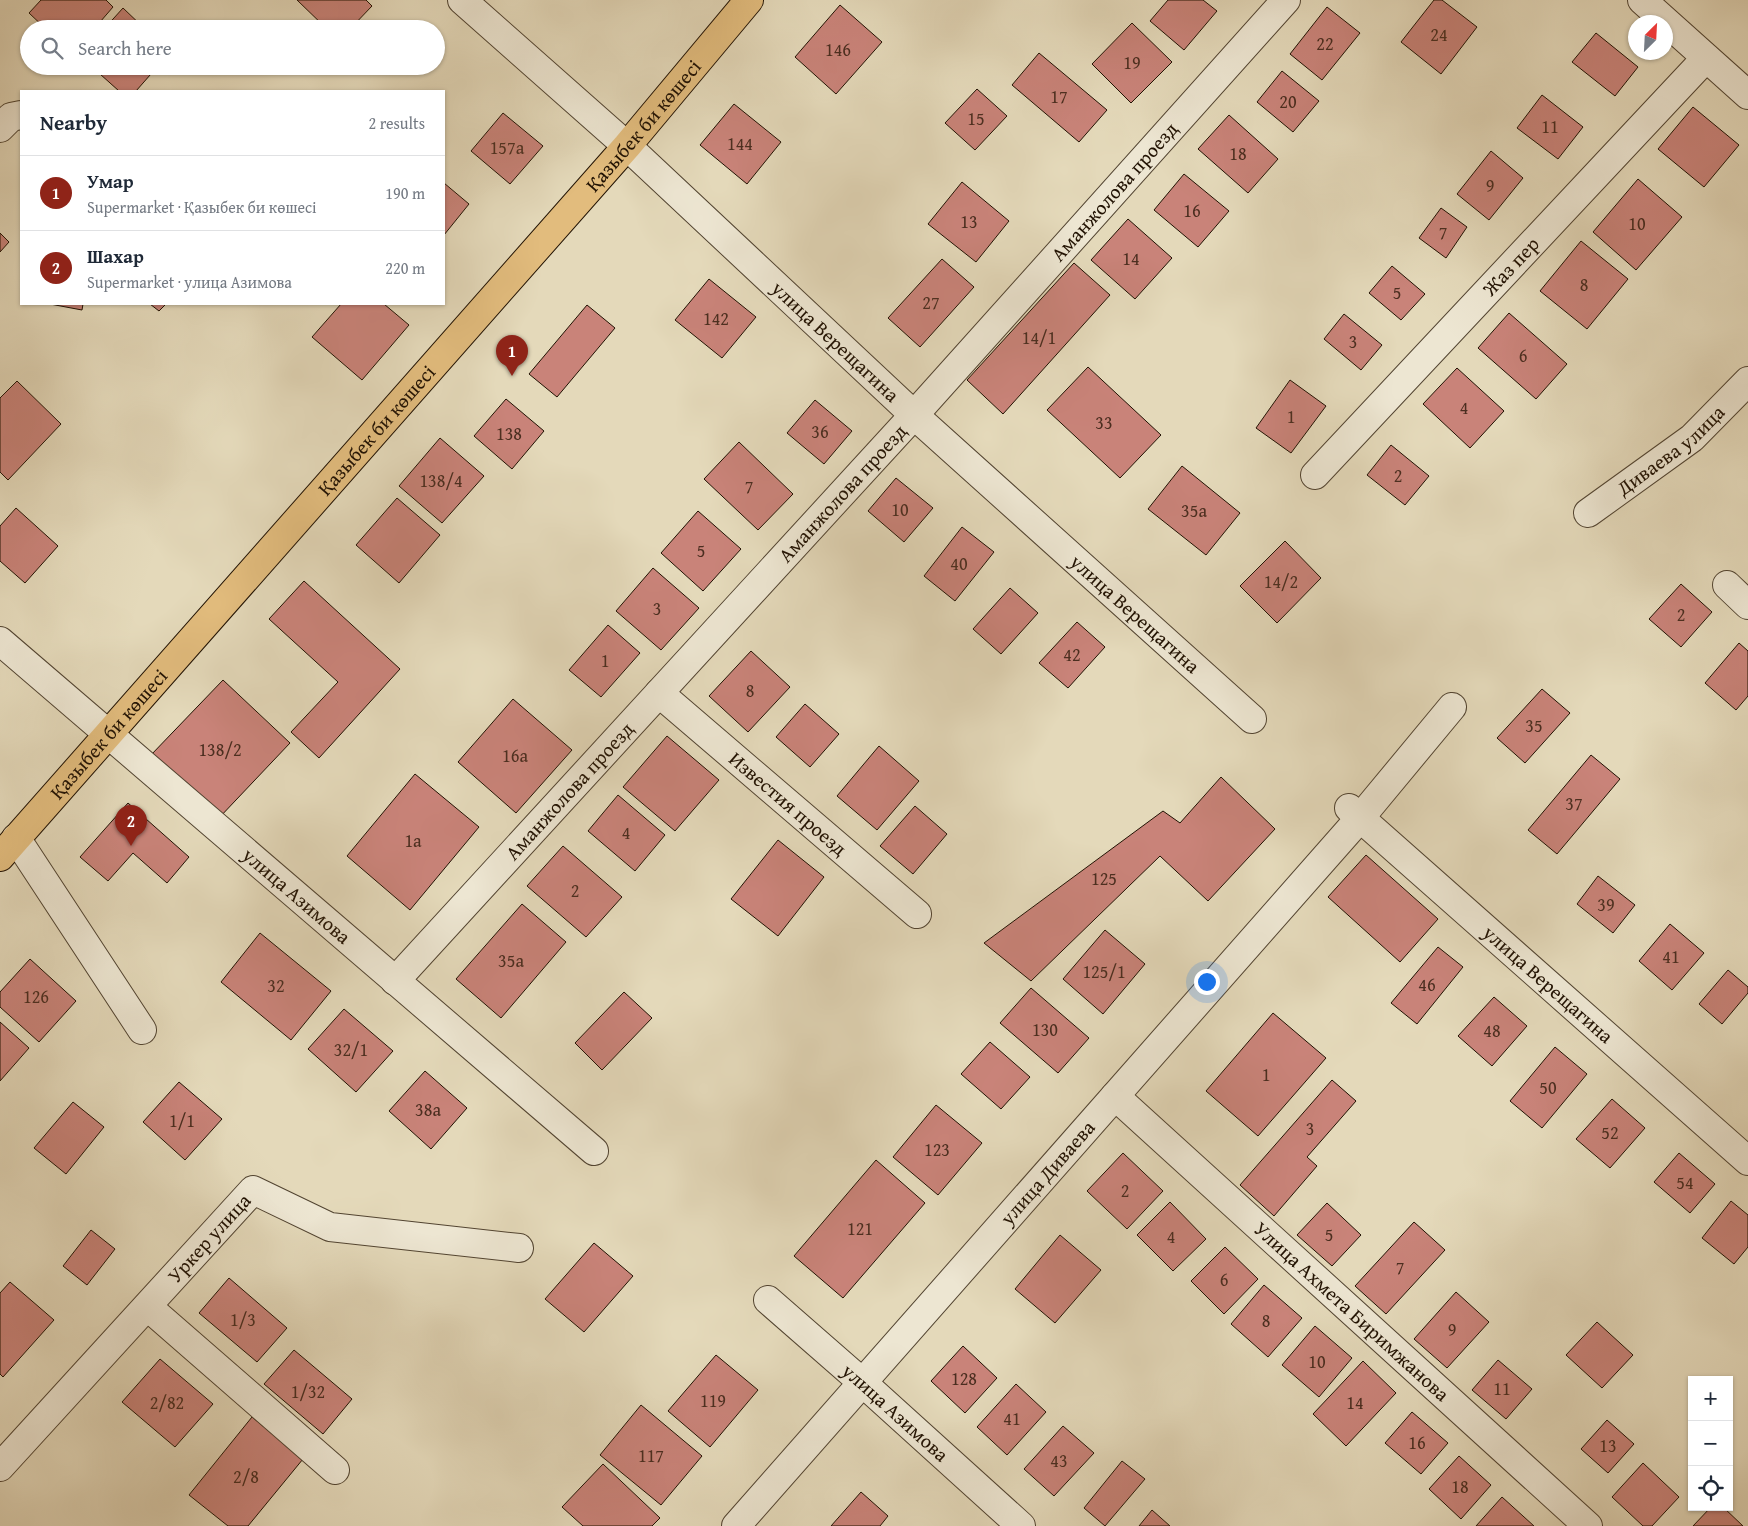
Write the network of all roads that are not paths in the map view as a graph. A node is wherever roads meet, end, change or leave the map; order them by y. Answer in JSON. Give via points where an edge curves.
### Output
{"nodes":[{"id":1,"x":462,"y":0,"type":"edge"},
{"id":2,"x":749,"y":0,"type":"edge"},
{"id":3,"x":1286,"y":0,"type":"edge"},
{"id":4,"x":1642,"y":0,"type":"edge"},
{"id":5,"x":1706,"y":58,"type":"junction"},
{"id":6,"x":1748,"y":95,"type":"edge"},
{"id":7,"x":20,"y":115,"type":"edge"},
{"id":8,"x":0,"y":128,"type":"edge"},
{"id":9,"x":627,"y":146,"type":"junction"},
{"id":10,"x":1748,"y":382,"type":"edge"},
{"id":11,"x":914,"y":415,"type":"junction"},
{"id":12,"x":1315,"y":475,"type":"dead end"},
{"id":13,"x":1588,"y":513,"type":"dead end"},
{"id":14,"x":1727,"y":585,"type":"dead end"},
{"id":15,"x":1748,"y":605,"type":"edge"},
{"id":16,"x":0,"y":641,"type":"edge"},
{"id":17,"x":659,"y":693,"type":"junction"},
{"id":18,"x":1452,"y":707,"type":"dead end"},
{"id":19,"x":1252,"y":719,"type":"dead end"},
{"id":20,"x":108,"y":734,"type":"junction"},
{"id":21,"x":1354,"y":813,"type":"junction"},
{"id":22,"x":8,"y":848,"type":"edge"},
{"id":23,"x":917,"y":914,"type":"dead end"},
{"id":24,"x":395,"y":981,"type":"junction"},
{"id":25,"x":142,"y":1030,"type":"dead end"},
{"id":26,"x":1115,"y":1096,"type":"junction"},
{"id":27,"x":594,"y":1152,"type":"dead end"},
{"id":28,"x":1748,"y":1161,"type":"edge"},
{"id":29,"x":519,"y":1248,"type":"dead end"},
{"id":30,"x":768,"y":1300,"type":"dead end"},
{"id":31,"x":148,"y":1307,"type":"junction"},
{"id":32,"x":863,"y":1383,"type":"junction"},
{"id":33,"x":0,"y":1467,"type":"edge"},
{"id":34,"x":335,"y":1470,"type":"dead end"},
{"id":35,"x":736,"y":1526,"type":"edge"},
{"id":36,"x":1021,"y":1526,"type":"edge"},
{"id":37,"x":1588,"y":1526,"type":"edge"}],
"edges":[{"from":1,"to":9,"type":"street","name":"улица Верещагина"},
{"from":2,"to":9,"type":"main road","name":"Қазыбек би көшесі"},
{"from":3,"to":11,"type":"street","name":"Аманжолова проезд"},
{"from":4,"to":5,"type":"street"},
{"from":5,"to":6,"type":"street"},
{"from":5,"to":12,"type":"street","name":"Жаз пер"},
{"from":7,"to":8,"type":"street","via":[[11,117]]},
{"from":9,"to":11,"type":"street","name":"улица Верещагина"},
{"from":9,"to":20,"type":"main road","name":"Қазыбек би көшесі"},
{"from":10,"to":13,"type":"street","name":"Диваева улица","via":[[1692,438]]},
{"from":11,"to":17,"type":"street","name":"Аманжолова проезд"},
{"from":11,"to":19,"type":"street","name":"улица Верещагина"},
{"from":14,"to":15,"type":"street"},
{"from":16,"to":20,"type":"street","name":"улица Азимова"},
{"from":17,"to":23,"type":"street","name":"Известия проезд"},
{"from":17,"to":24,"type":"street","name":"Аманжолова проезд"},
{"from":18,"to":21,"type":"street","name":"улица Диваева"},
{"from":20,"to":22,"type":"main road","name":"Қазыбек би көшесі"},
{"from":20,"to":24,"type":"street","name":"улица Азимова"},
{"from":21,"to":26,"type":"street","name":"улица Диваева"},
{"from":21,"to":28,"type":"street","name":"улица Верещагина"},
{"from":22,"to":25,"type":"street"},
{"from":24,"to":27,"type":"street","name":"улица Азимова"},
{"from":26,"to":32,"type":"street","name":"улица Диваева"},
{"from":26,"to":37,"type":"street","name":"Улица Ахмета Биримжанова"},
{"from":29,"to":31,"type":"street","name":"Уркер улица","via":[[330,1227],[253,1190]]},
{"from":30,"to":32,"type":"street","name":"улица Азимова"},
{"from":31,"to":33,"type":"street","name":"Уркер улица"},
{"from":31,"to":34,"type":"street"},
{"from":32,"to":35,"type":"street","name":"улица Диваева"},
{"from":32,"to":36,"type":"street","name":"улица Азимова"}]}
